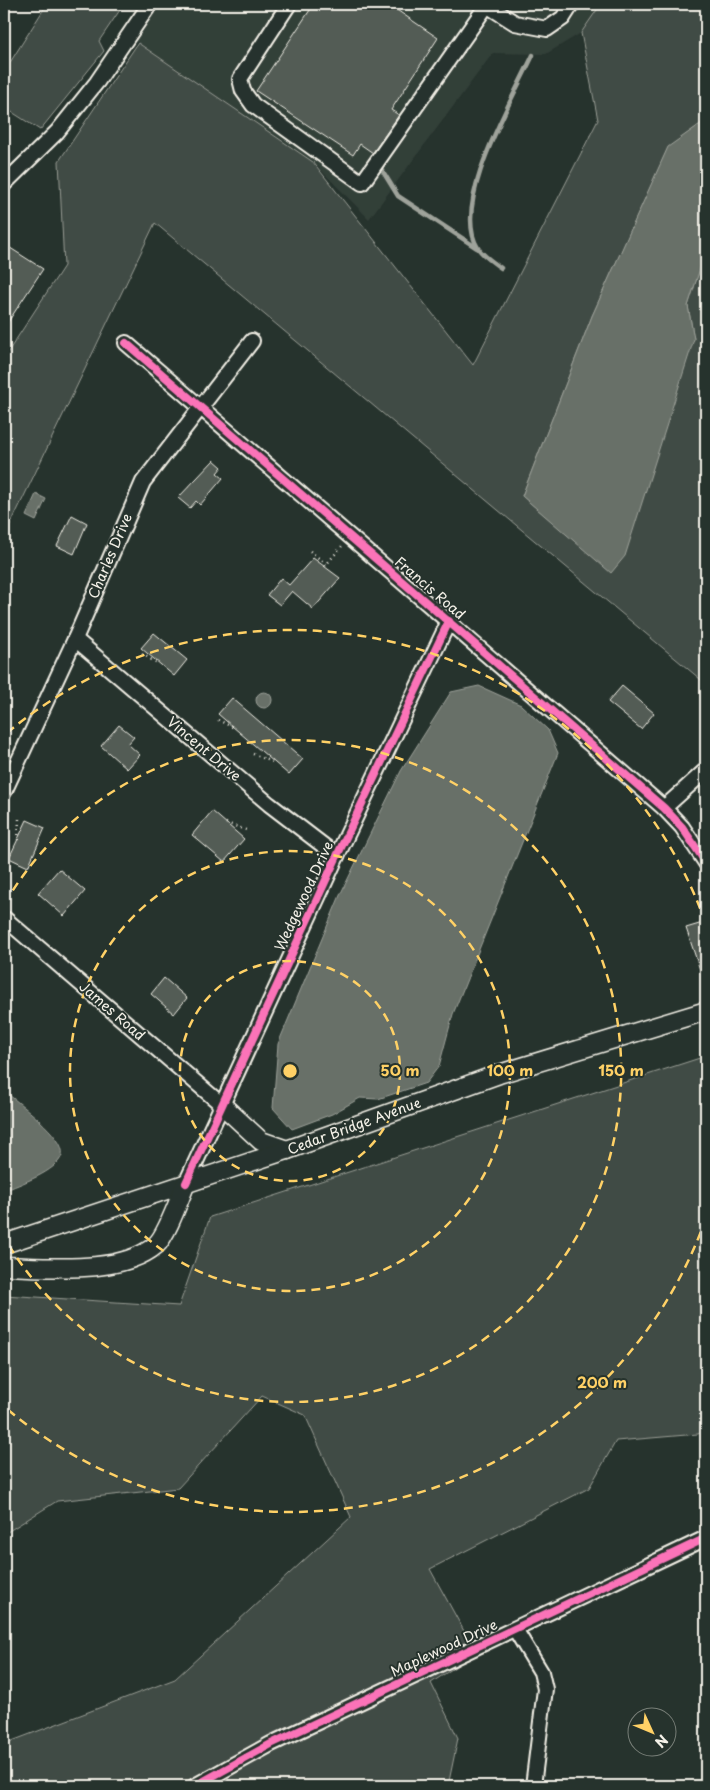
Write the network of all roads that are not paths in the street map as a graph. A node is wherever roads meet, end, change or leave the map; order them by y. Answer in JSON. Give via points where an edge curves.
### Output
{"nodes":[{"id":1,"x":150,"y":4,"type":"edge"},
{"id":2,"x":289,"y":4,"type":"edge"},
{"id":3,"x":486,"y":4,"type":"edge"},
{"id":4,"x":572,"y":4,"type":"edge"},
{"id":5,"x":4,"y":184,"type":"edge"},
{"id":6,"x":252,"y":341,"type":"dead end"},
{"id":7,"x":126,"y":343,"type":"dead end"},
{"id":8,"x":200,"y":407,"type":"junction"},
{"id":9,"x":449,"y":621,"type":"junction"},
{"id":10,"x":75,"y":639,"type":"junction"},
{"id":11,"x":706,"y":770,"type":"edge"},
{"id":12,"x":4,"y":792,"type":"edge"},
{"id":13,"x":664,"y":808,"type":"junction"},
{"id":14,"x":337,"y":856,"type":"junction"},
{"id":15,"x":706,"y":863,"type":"edge"},
{"id":16,"x":4,"y":918,"type":"edge"},
{"id":17,"x":706,"y":1011,"type":"edge"},
{"id":18,"x":221,"y":1104,"type":"junction"},
{"id":19,"x":287,"y":1150,"type":"junction"},
{"id":20,"x":186,"y":1183,"type":"junction"},
{"id":21,"x":9,"y":1240,"type":"edge"},
{"id":22,"x":4,"y":1266,"type":"edge"},
{"id":23,"x":706,"y":1538,"type":"edge"},
{"id":24,"x":515,"y":1628,"type":"junction"},
{"id":25,"x":195,"y":1786,"type":"edge"},
{"id":26,"x":533,"y":1786,"type":"edge"}],
"edges":[{"from":1,"to":5,"type":"street","via":[[97,82],[57,132]]},
{"from":2,"to":3,"type":"street","via":[[240,80],[243,91],[253,105],[362,183]]},
{"from":3,"to":4,"type":"street","via":[[516,23],[546,29],[563,18]]},
{"from":6,"to":8,"type":"street","name":"Charles Drive"},
{"from":7,"to":8,"type":"street","name":"Francis Road"},
{"from":8,"to":9,"type":"street","name":"Francis Road"},
{"from":8,"to":10,"type":"street","name":"Charles Drive","via":[[143,482]]},
{"from":9,"to":13,"type":"street","name":"Francis Road"},
{"from":9,"to":14,"type":"street","name":"Wedgewood Drive"},
{"from":10,"to":12,"type":"street","name":"Charles Drive"},
{"from":10,"to":14,"type":"street","name":"Vincent Drive","via":[[269,804]]},
{"from":11,"to":13,"type":"street"},
{"from":13,"to":15,"type":"street","name":"Francis Road","via":[[682,827]]},
{"from":14,"to":18,"type":"street","name":"Wedgewood Drive"},
{"from":16,"to":18,"type":"street","name":"James Road"},
{"from":17,"to":19,"type":"main road","name":"Cedar Bridge Avenue","via":[[499,1074]]},
{"from":18,"to":19,"type":"main road","via":[[261,1141]]},
{"from":18,"to":20,"type":"street","name":"Wedgewood Drive"},
{"from":19,"to":20,"type":"main road","name":"Cedar Bridge Avenue"},
{"from":20,"to":21,"type":"main road","name":"Cedar Bridge Avenue"},
{"from":20,"to":22,"type":"main road","via":[[157,1244],[128,1260],[94,1267]]},
{"from":23,"to":24,"type":"street","name":"Maplewood Drive"},
{"from":24,"to":25,"type":"street","name":"Maplewood Drive","via":[[271,1744]]},
{"from":24,"to":26,"type":"street","via":[[541,1672],[545,1689]]}]}
